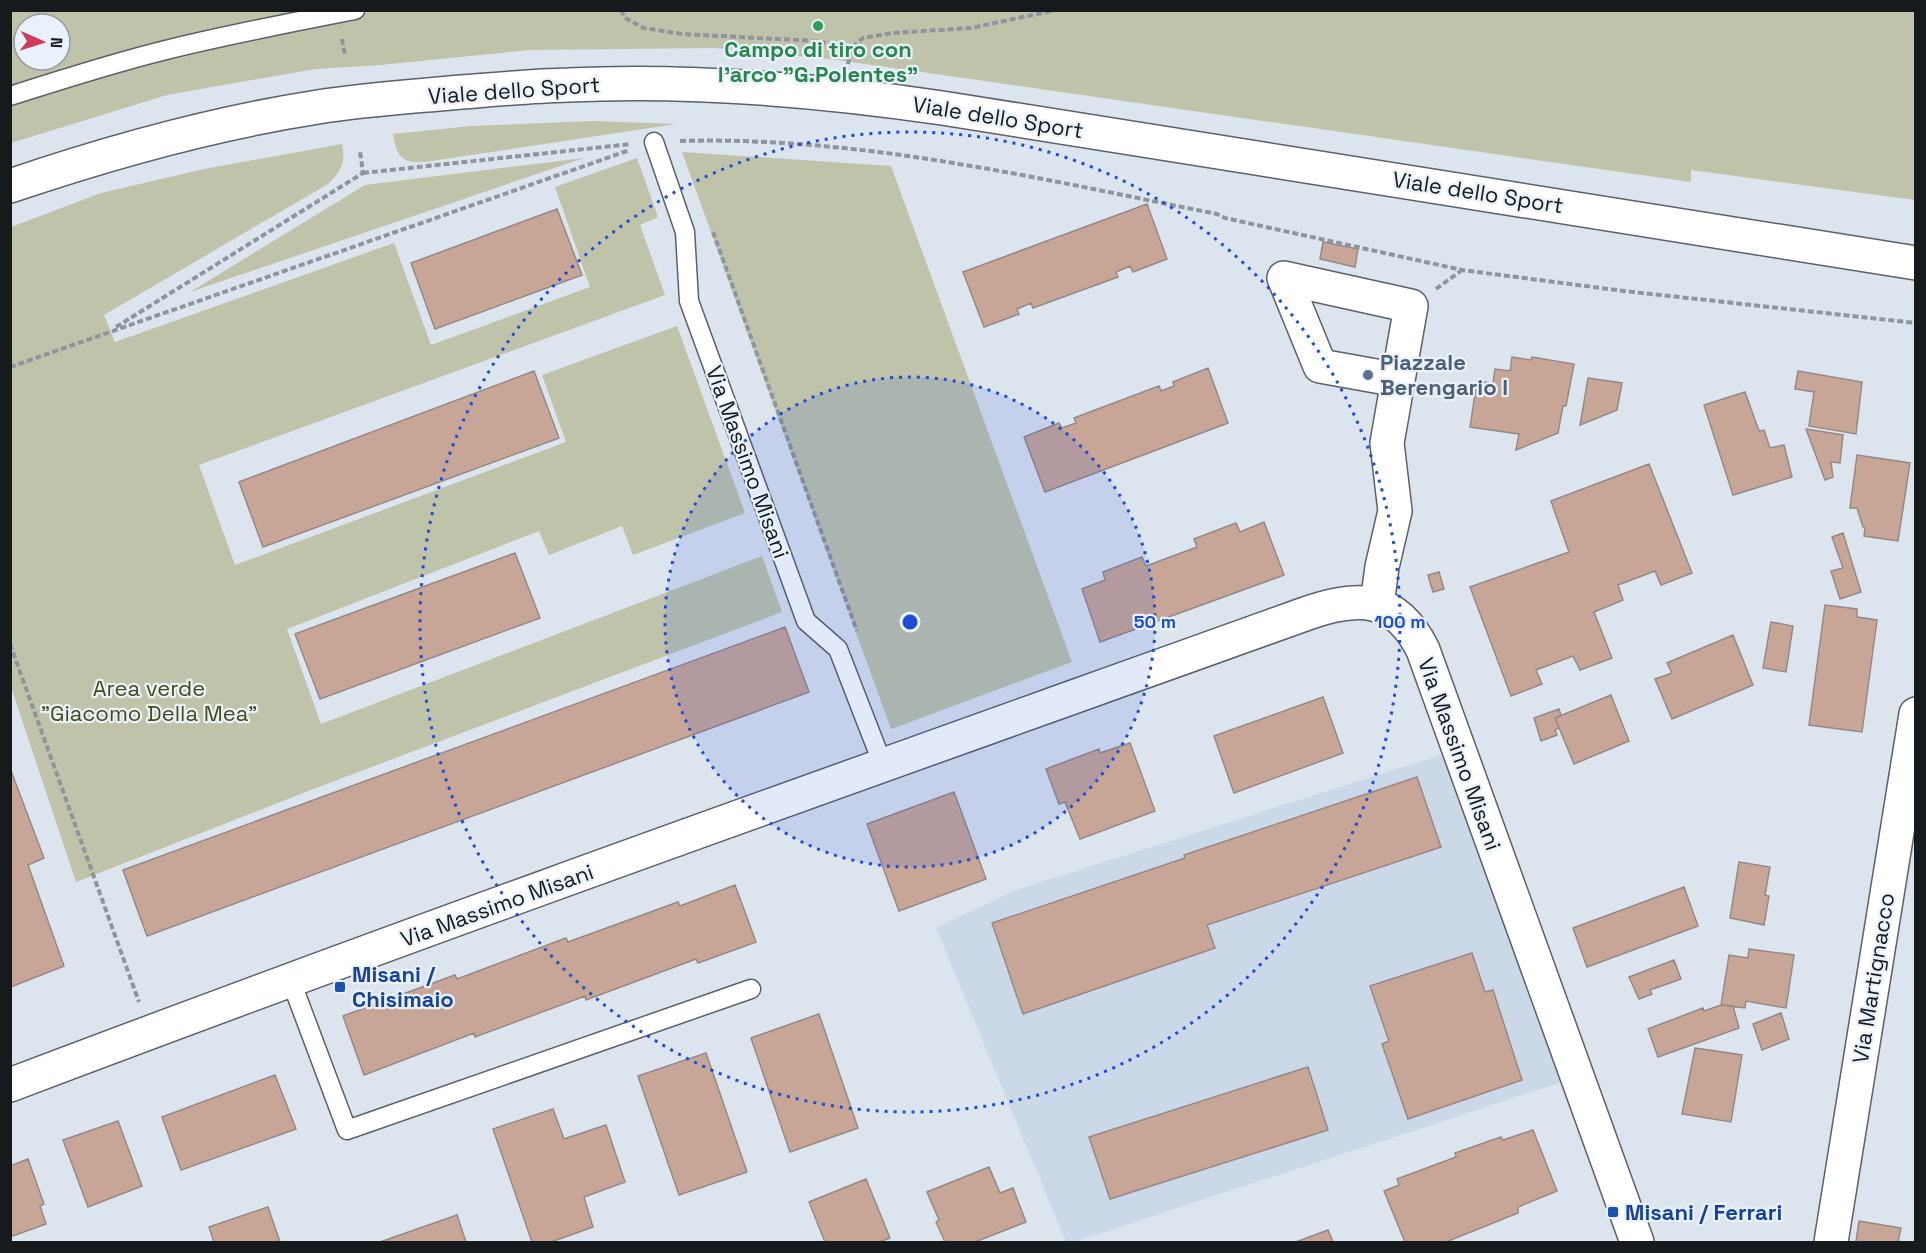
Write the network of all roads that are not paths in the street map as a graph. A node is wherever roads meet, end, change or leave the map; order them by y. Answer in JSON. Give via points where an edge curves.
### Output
{"nodes":[{"id":1,"x":355,"y":10,"type":"edge"},
{"id":2,"x":10,"y":96,"type":"edge"},
{"id":3,"x":654,"y":142,"type":"road end"},
{"id":4,"x":10,"y":186,"type":"edge"},
{"id":5,"x":1916,"y":263,"type":"edge"},
{"id":6,"x":1398,"y":380,"type":"dead end"},
{"id":7,"x":1377,"y":604,"type":"junction"},
{"id":8,"x":1916,"y":714,"type":"edge"},
{"id":9,"x":883,"y":765,"type":"junction"},
{"id":10,"x":1905,"y":848,"type":"edge"},
{"id":11,"x":291,"y":981,"type":"junction"},
{"id":12,"x":752,"y":990,"type":"dead end"},
{"id":13,"x":10,"y":1085,"type":"edge"},
{"id":14,"x":1637,"y":1242,"type":"edge"},
{"id":15,"x":1831,"y":1242,"type":"edge"}],
"edges":[{"from":1,"to":2,"type":"lane","via":[[168,49]]},
{"from":3,"to":9,"type":"lane","name":"Via Massimo Misani","via":[[685,232],[689,301],[806,621],[838,649]]},
{"from":4,"to":5,"type":"street","name":"Viale dello Sport","via":[[225,125],[318,107],[568,85],[728,86],[845,94]]},
{"from":6,"to":7,"type":"street","via":[[1387,443],[1395,511]]},
{"from":7,"to":9,"type":"street","name":"Via Massimo Misani","via":[[1350,602],[1327,606]]},
{"from":7,"to":14,"type":"street","name":"Via Massimo Misani","via":[[1402,617],[1423,650]]},
{"from":8,"to":10,"type":"street","name":"Via Martignacco"},
{"from":9,"to":11,"type":"street","name":"Via Massimo Misani"},
{"from":10,"to":15,"type":"street","name":"Via Martignacco"},
{"from":11,"to":12,"type":"lane","via":[[347,1130]]},
{"from":11,"to":13,"type":"street","name":"Via Massimo Misani"}]}
